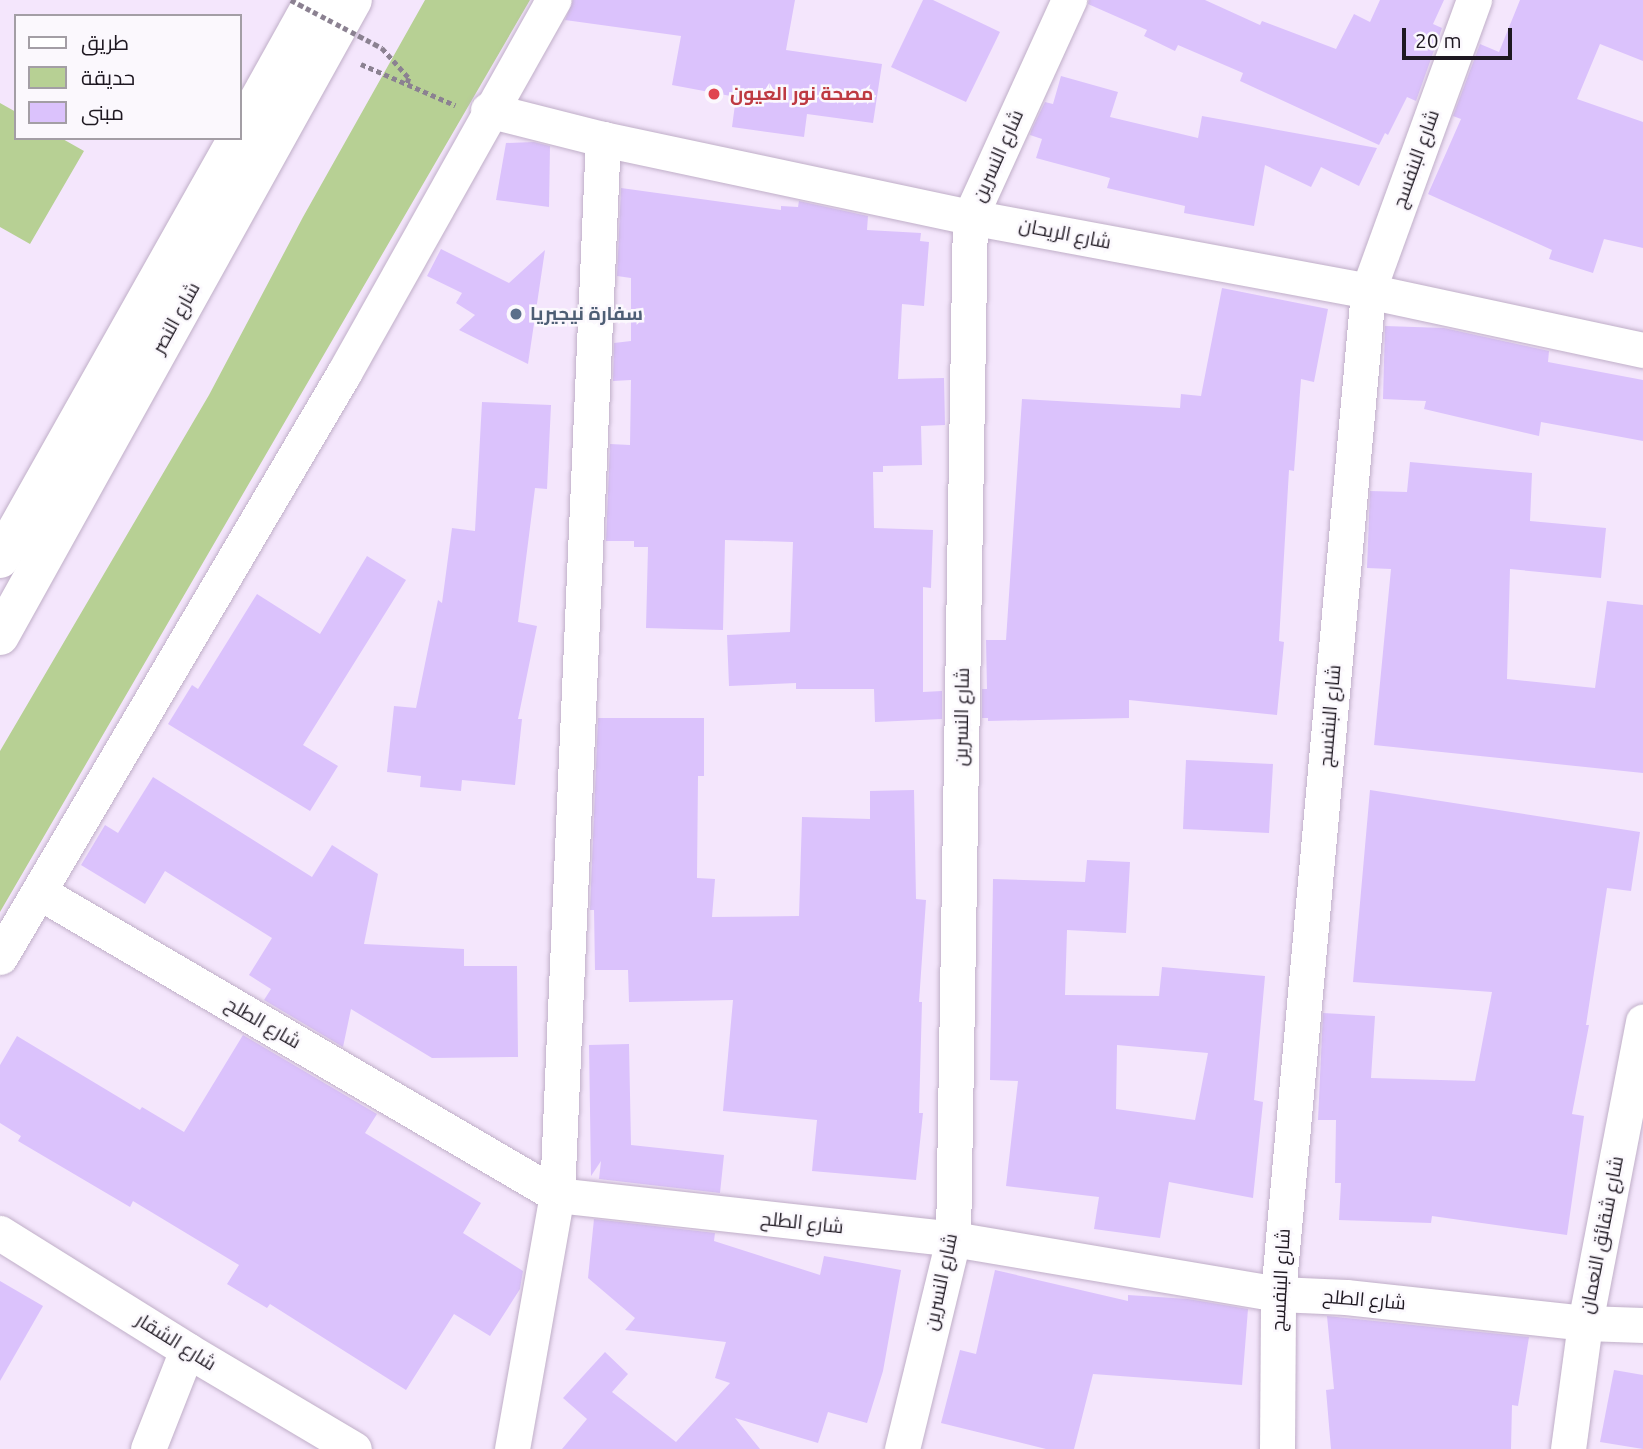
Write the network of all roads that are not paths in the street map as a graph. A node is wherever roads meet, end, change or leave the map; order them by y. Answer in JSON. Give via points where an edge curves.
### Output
{"nodes":[{"id":1,"x":314,"y":0,"type":"edge"},
{"id":2,"x":353,"y":0,"type":"edge"},
{"id":3,"x":553,"y":0,"type":"edge"},
{"id":4,"x":1069,"y":0,"type":"edge"},
{"id":5,"x":1474,"y":0,"type":"edge"},
{"id":6,"x":486,"y":114,"type":"junction"},
{"id":7,"x":242,"y":129,"type":"edge"},
{"id":8,"x":603,"y":139,"type":"junction"},
{"id":9,"x":236,"y":140,"type":"edge"},
{"id":10,"x":970,"y":216,"type":"junction"},
{"id":11,"x":1368,"y":291,"type":"junction"},
{"id":12,"x":1643,"y":350,"type":"edge"},
{"id":13,"x":0,"y":559,"type":"edge"},
{"id":14,"x":0,"y":636,"type":"edge"},
{"id":15,"x":39,"y":891,"type":"junction"},
{"id":16,"x":0,"y":957,"type":"edge"},
{"id":17,"x":1643,"y":1022,"type":"edge"},
{"id":18,"x":557,"y":1195,"type":"junction"},
{"id":19,"x":0,"y":1233,"type":"edge"},
{"id":20,"x":953,"y":1240,"type":"junction"},
{"id":21,"x":1278,"y":1294,"type":"junction"},
{"id":22,"x":1585,"y":1323,"type":"junction"},
{"id":23,"x":1643,"y":1325,"type":"edge"},
{"id":24,"x":187,"y":1350,"type":"junction"},
{"id":25,"x":148,"y":1449,"type":"edge"},
{"id":26,"x":354,"y":1449,"type":"edge"},
{"id":27,"x":512,"y":1449,"type":"edge"},
{"id":28,"x":902,"y":1449,"type":"edge"},
{"id":29,"x":1277,"y":1449,"type":"edge"},
{"id":30,"x":1568,"y":1449,"type":"edge"}],
"edges":[{"from":1,"to":7,"type":"highway"},
{"from":2,"to":14,"type":"highway","name":"شارع النصر"},
{"from":3,"to":6,"type":"street"},
{"from":4,"to":10,"type":"street","name":"شارع النسرين"},
{"from":5,"to":11,"type":"street","name":"شارع البنفسج"},
{"from":6,"to":8,"type":"street","name":"شارع الريحان"},
{"from":6,"to":15,"type":"street","via":[[344,373]]},
{"from":8,"to":10,"type":"street","name":"شارع الريحان"},
{"from":8,"to":18,"type":"street"},
{"from":9,"to":13,"type":"highway","name":"شارع النصر"},
{"from":10,"to":11,"type":"street","name":"شارع الريحان"},
{"from":10,"to":20,"type":"street","name":"شارع النسرين"},
{"from":11,"to":12,"type":"street","name":"شارع الريحان"},
{"from":11,"to":21,"type":"street","name":"شارع البنفسج"},
{"from":15,"to":16,"type":"street"},
{"from":15,"to":18,"type":"street","name":"شارع الطلح"},
{"from":17,"to":22,"type":"street","name":"شارع شقائق النعمان"},
{"from":18,"to":20,"type":"street","name":"شارع الطلح"},
{"from":18,"to":27,"type":"street"},
{"from":19,"to":24,"type":"street","name":"شارع الشقار"},
{"from":20,"to":21,"type":"street","name":"شارع الطلح"},
{"from":20,"to":28,"type":"street","name":"شارع النسرين"},
{"from":21,"to":22,"type":"street","name":"شارع الطلح"},
{"from":21,"to":29,"type":"street","name":"شارع البنفسج"},
{"from":22,"to":23,"type":"street","name":"شارع الطلح"},
{"from":22,"to":30,"type":"street","name":"شارع شقائق النعمان"},
{"from":24,"to":25,"type":"street"},
{"from":24,"to":26,"type":"street","name":"شارع الشقار"}]}
